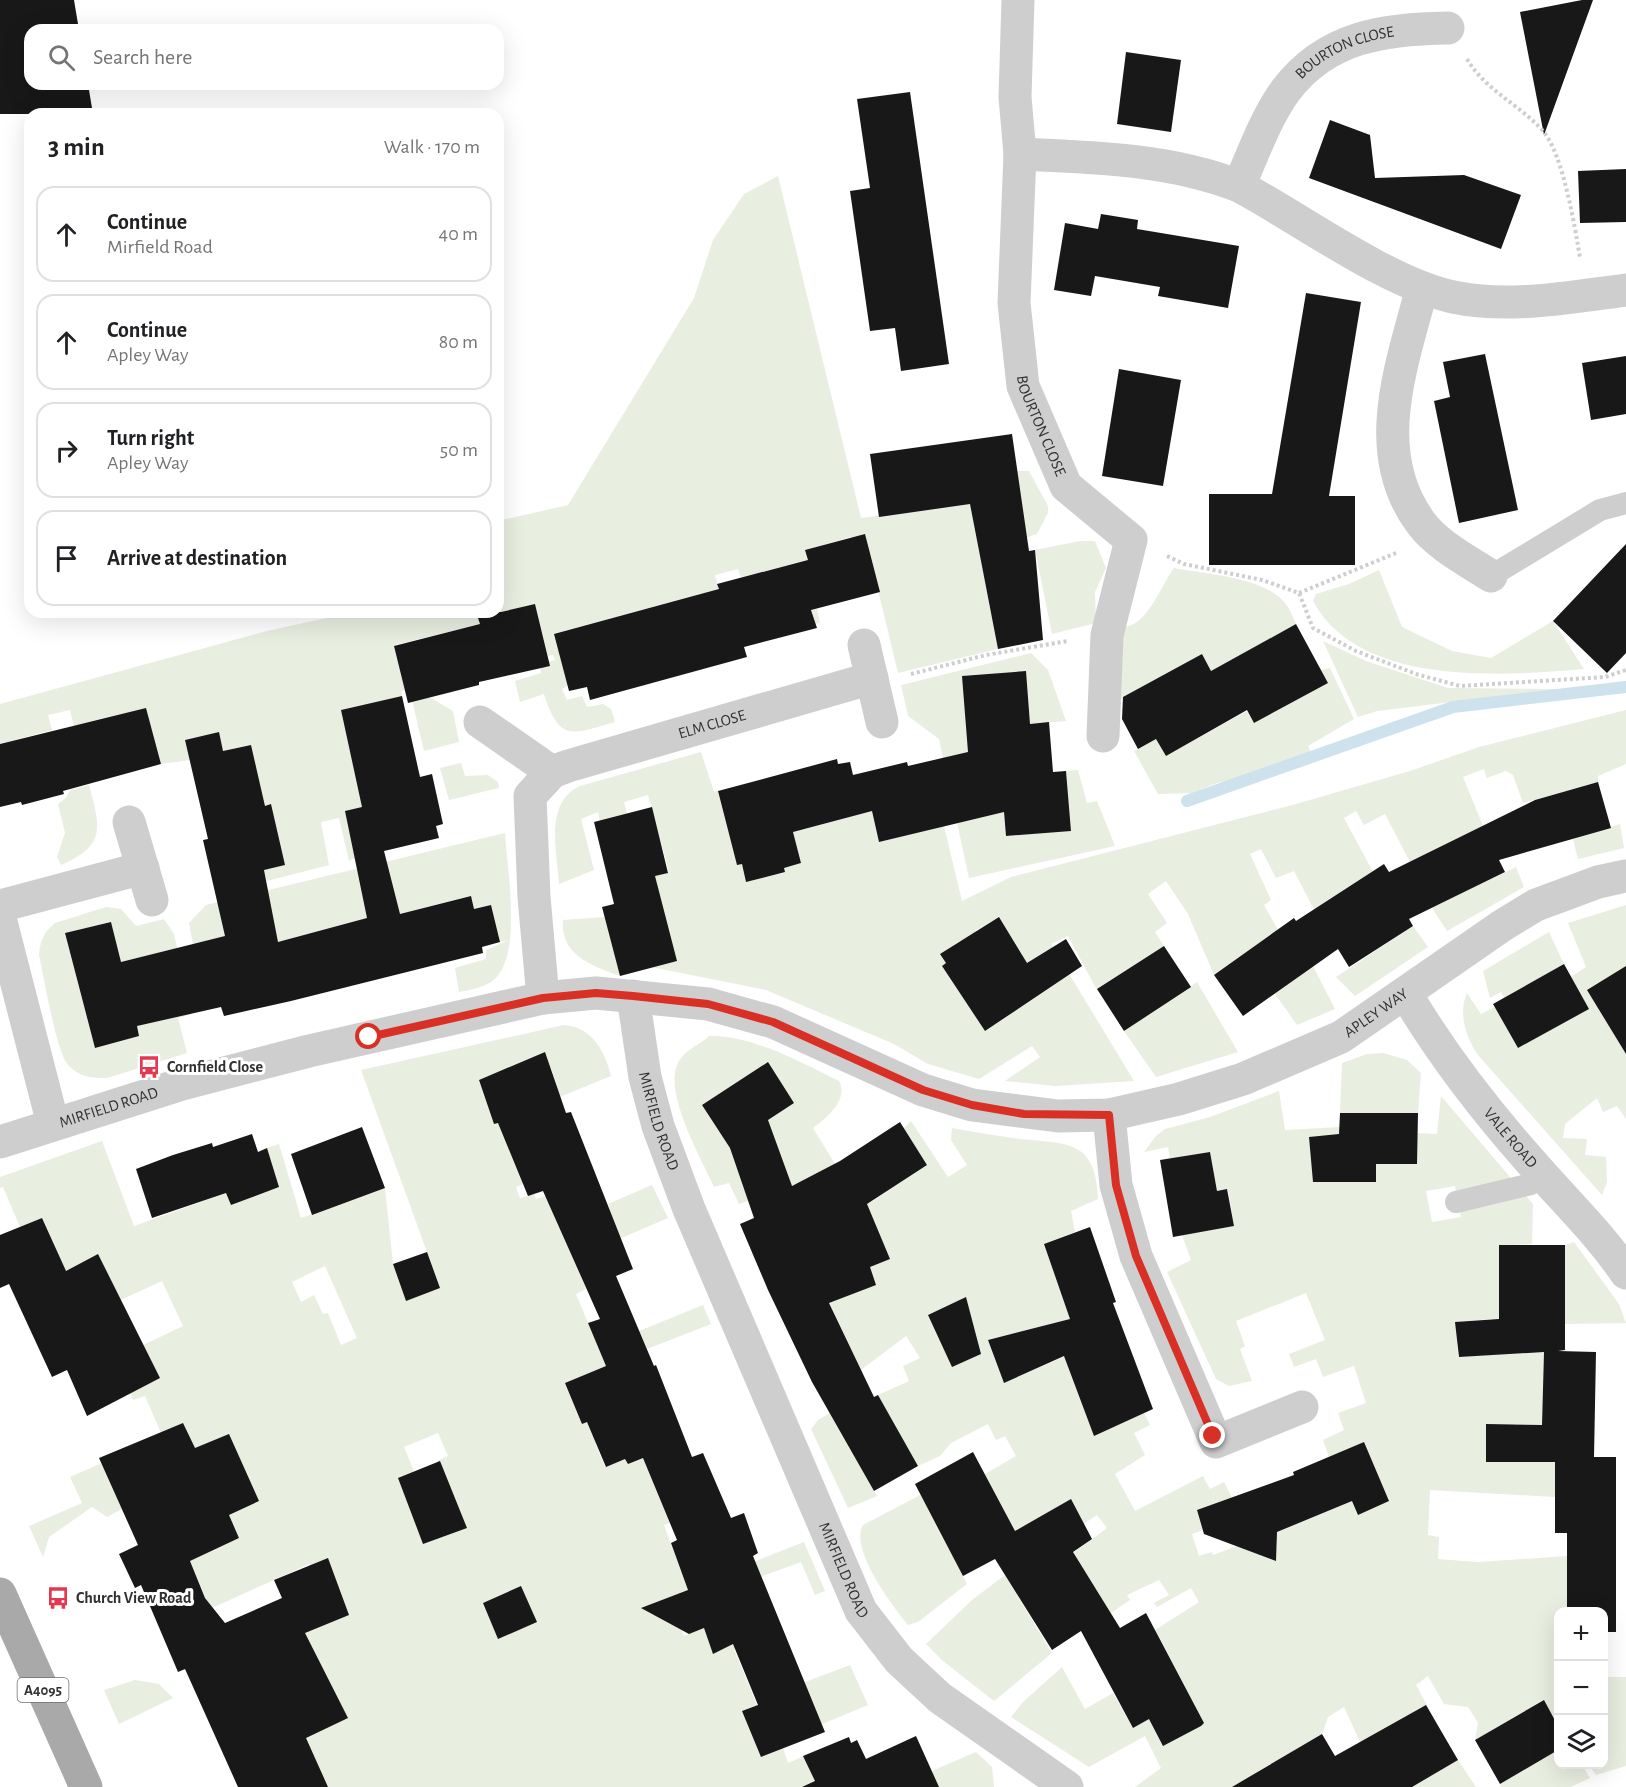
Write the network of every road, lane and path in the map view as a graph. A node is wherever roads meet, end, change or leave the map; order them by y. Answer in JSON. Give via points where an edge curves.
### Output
{"nodes":[{"id":1,"x":1018,"y":0,"type":"edge"},
{"id":2,"x":1448,"y":28,"type":"joint"},
{"id":3,"x":1020,"y":154,"type":"junction"},
{"id":4,"x":1239,"y":186,"type":"junction"},
{"id":5,"x":1422,"y":288,"type":"junction"},
{"id":6,"x":1626,"y":290,"type":"edge"},
{"id":7,"x":1585,"y":295,"type":"junction"},
{"id":8,"x":1626,"y":503,"type":"edge"},
{"id":9,"x":1434,"y":537,"type":"junction"},
{"id":10,"x":1131,"y":540,"type":"junction"},
{"id":11,"x":1491,"y":576,"type":"joint"},
{"id":12,"x":1299,"y":593,"type":"junction"},
{"id":13,"x":1107,"y":635,"type":"junction"},
{"id":14,"x":864,"y":645,"type":"dead end"},
{"id":15,"x":1626,"y":670,"type":"edge"},
{"id":16,"x":872,"y":678,"type":"junction"},
{"id":17,"x":480,"y":722,"type":"dead end"},
{"id":18,"x":882,"y":722,"type":"dead end"},
{"id":19,"x":1103,"y":736,"type":"dead end"},
{"id":20,"x":552,"y":772,"type":"junction"},
{"id":21,"x":129,"y":822,"type":"dead end"},
{"id":22,"x":143,"y":868,"type":"junction"},
{"id":23,"x":1626,"y":876,"type":"edge"},
{"id":24,"x":152,"y":900,"type":"dead end"},
{"id":25,"x":0,"y":906,"type":"edge"},
{"id":26,"x":0,"y":918,"type":"edge"},
{"id":27,"x":1406,"y":994,"type":"junction"},
{"id":28,"x":633,"y":996,"type":"junction"},
{"id":29,"x":543,"y":998,"type":"junction"},
{"id":30,"x":1109,"y":1115,"type":"junction"},
{"id":31,"x":53,"y":1124,"type":"junction"},
{"id":32,"x":0,"y":1142,"type":"edge"},
{"id":33,"x":1542,"y":1175,"type":"junction"},
{"id":34,"x":1456,"y":1202,"type":"dead end"},
{"id":35,"x":1626,"y":1273,"type":"edge"},
{"id":36,"x":1302,"y":1407,"type":"dead end"},
{"id":37,"x":0,"y":1594,"type":"edge"},
{"id":38,"x":1050,"y":1783,"type":"edge"},
{"id":39,"x":86,"y":1787,"type":"edge"}],
"edges":[{"from":1,"to":3,"type":"street","name":"BOURTON CLOSE","via":[[1015,96]]},
{"from":2,"to":4,"type":"street","name":"BOURTON CLOSE","via":[[1361,37],[1338,46],[1311,64],[1286,90]]},
{"from":2,"to":7,"type":"path","via":[[1477,77],[1544,132],[1557,159],[1575,223]]},
{"from":3,"to":4,"type":"street","via":[[1135,162],[1187,170]]},
{"from":3,"to":10,"type":"street","name":"BOURTON CLOSE","via":[[1014,303],[1023,386],[1066,486]]},
{"from":4,"to":5,"type":"street"},
{"from":5,"to":7,"type":"street","via":[[1494,302]]},
{"from":5,"to":9,"type":"street","via":[[1397,393],[1393,464],[1403,493],[1421,524]]},
{"from":6,"to":7,"type":"street"},
{"from":8,"to":11,"type":"lane","via":[[1600,510]]},
{"from":9,"to":11,"type":"street"},
{"from":9,"to":12,"type":"path"},
{"from":10,"to":12,"type":"path","via":[[1184,564],[1262,580]]},
{"from":10,"to":13,"type":"street"},
{"from":12,"to":15,"type":"path","via":[[1313,628],[1356,651],[1460,686],[1605,677]]},
{"from":13,"to":16,"type":"path","via":[[986,655],[891,679]]},
{"from":13,"to":19,"type":"street"},
{"from":14,"to":16,"type":"street"},
{"from":16,"to":18,"type":"street"},
{"from":16,"to":20,"type":"street","name":"ELM CLOSE"},
{"from":17,"to":20,"type":"street"},
{"from":20,"to":29,"type":"street","via":[[530,796],[532,877]]},
{"from":21,"to":22,"type":"street"},
{"from":22,"to":24,"type":"street"},
{"from":22,"to":25,"type":"street"},
{"from":23,"to":27,"type":"street","name":"APLEY WAY","via":[[1536,905]]},
{"from":26,"to":31,"type":"street"},
{"from":27,"to":30,"type":"street","name":"APLEY WAY","via":[[1341,1037],[1259,1073],[1179,1099]]},
{"from":27,"to":33,"type":"street","name":"VALE ROAD","via":[[1448,1063]]},
{"from":28,"to":29,"type":"street","name":"MIRFIELD ROAD","via":[[596,993]]},
{"from":28,"to":30,"type":"street","name":"APLEY WAY","via":[[708,1004],[773,1022],[923,1090],[972,1105],[1047,1115]]},
{"from":28,"to":38,"type":"street","name":"MIRFIELD ROAD","via":[[645,1077],[658,1126],[689,1209],[861,1611],[899,1660],[940,1698]]},
{"from":29,"to":31,"type":"street","name":"MIRFIELD ROAD","via":[[202,1078]]},
{"from":30,"to":36,"type":"street","via":[[1116,1185],[1136,1256],[1216,1442]]},
{"from":31,"to":32,"type":"street","name":"MIRFIELD ROAD"},
{"from":33,"to":34,"type":"lane","via":[[1531,1184]]},
{"from":33,"to":35,"type":"street","name":"VALE ROAD"},
{"from":37,"to":39,"type":"main road","number":"A4095"}]}
